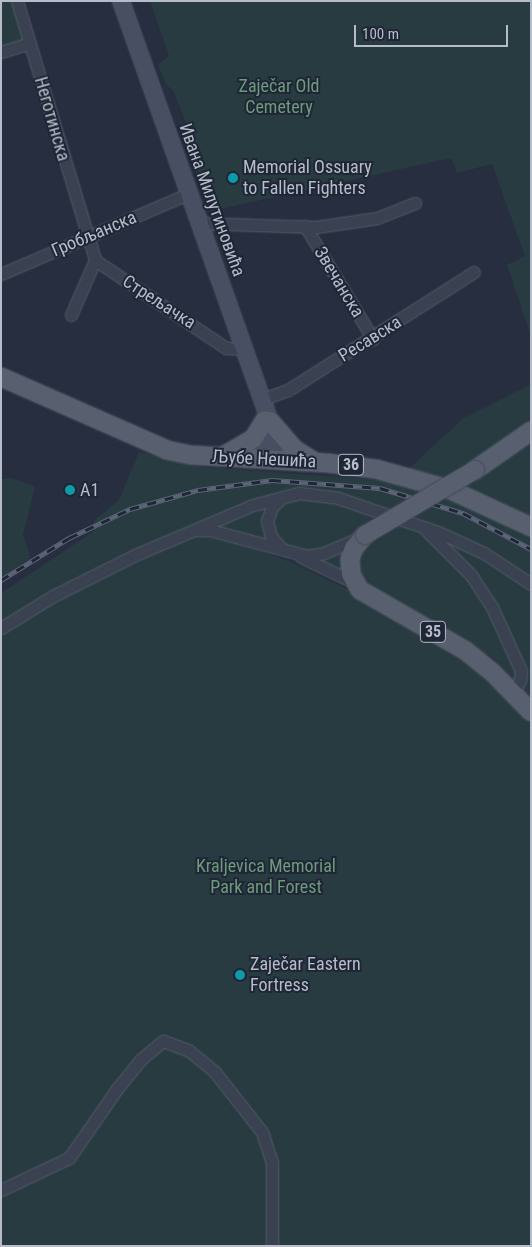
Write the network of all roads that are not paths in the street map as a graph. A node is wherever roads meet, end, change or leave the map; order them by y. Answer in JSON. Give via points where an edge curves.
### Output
{"nodes":[{"id":1,"x":17,"y":1,"type":"edge"},
{"id":2,"x":121,"y":1,"type":"edge"},
{"id":3,"x":30,"y":43,"type":"junction"},
{"id":4,"x":1,"y":52,"type":"edge"},
{"id":5,"x":188,"y":194,"type":"junction"},
{"id":6,"x":415,"y":203,"type":"dead end"},
{"id":7,"x":198,"y":223,"type":"junction"},
{"id":8,"x":305,"y":226,"type":"junction"},
{"id":9,"x":87,"y":236,"type":"junction"},
{"id":10,"x":95,"y":260,"type":"junction"},
{"id":11,"x":474,"y":272,"type":"dead end"},
{"id":12,"x":1,"y":274,"type":"edge"},
{"id":13,"x":71,"y":315,"type":"dead end"},
{"id":14,"x":373,"y":339,"type":"junction"},
{"id":15,"x":245,"y":349,"type":"junction"},
{"id":16,"x":1,"y":378,"type":"edge"},
{"id":17,"x":266,"y":413,"type":"junction"},
{"id":18,"x":531,"y":431,"type":"edge"},
{"id":19,"x":222,"y":457,"type":"junction"},
{"id":20,"x":269,"y":459,"type":"junction"},
{"id":21,"x":315,"y":462,"type":"junction"},
{"id":22,"x":285,"y":496,"type":"junction"},
{"id":23,"x":421,"y":525,"type":"junction"},
{"id":24,"x":531,"y":527,"type":"edge"},
{"id":25,"x":191,"y":530,"type":"junction"},
{"id":26,"x":365,"y":535,"type":"junction"},
{"id":27,"x":290,"y":553,"type":"junction"},
{"id":28,"x":355,"y":583,"type":"junction"},
{"id":29,"x":531,"y":584,"type":"edge"},
{"id":30,"x":1,"y":628,"type":"edge"},
{"id":31,"x":512,"y":692,"type":"junction"},
{"id":32,"x":531,"y":712,"type":"edge"},
{"id":33,"x":1,"y":1190,"type":"edge"},
{"id":34,"x":272,"y":1246,"type":"edge"}],
"edges":[{"from":1,"to":3,"type":"street","name":"Неготинска"},
{"from":2,"to":5,"type":"street","name":"Ивана Милутиновића"},
{"from":3,"to":4,"type":"street"},
{"from":3,"to":9,"type":"street","name":"Неготинска"},
{"from":5,"to":7,"type":"street","name":"Ивана Милутиновића"},
{"from":5,"to":9,"type":"street","name":"Гробљанска"},
{"from":6,"to":8,"type":"street","via":[[377,218]]},
{"from":7,"to":8,"type":"street"},
{"from":7,"to":15,"type":"street","name":"Ивана Милутиновића"},
{"from":8,"to":14,"type":"street","name":"Звечанска"},
{"from":9,"to":10,"type":"street"},
{"from":9,"to":12,"type":"street","name":"Гробљанска"},
{"from":10,"to":13,"type":"street"},
{"from":10,"to":15,"type":"street","name":"Стрељачка","via":[[226,348]]},
{"from":11,"to":14,"type":"street","name":"Ресавска"},
{"from":14,"to":17,"type":"street","name":"Ресавска","via":[[288,390]]},
{"from":15,"to":17,"type":"street","name":"Ивана Милутиновића"},
{"from":16,"to":19,"type":"main road","name":"Љубе Нешића","number":"36","via":[[146,443],[178,452]]},
{"from":17,"to":19,"type":"main road","via":[[253,439]]},
{"from":17,"to":20,"type":"street","name":"Ивана Милутиновића","via":[[262,444]]},
{"from":17,"to":21,"type":"main road","via":[[294,449]]},
{"from":18,"to":26,"type":"main road","bridge":true,"via":[[437,495]]},
{"from":19,"to":20,"type":"main road","name":"Љубе Нешића","number":"36"},
{"from":20,"to":21,"type":"main road","name":"Љубе Нешића","number":"36"},
{"from":21,"to":24,"type":"main road","name":"Љубе Нешића","number":"36","via":[[365,467],[420,480],[468,496]]},
{"from":22,"to":23,"type":"street","via":[[307,493],[329,496]]},
{"from":22,"to":25,"type":"street"},
{"from":22,"to":27,"type":"street","via":[[272,507],[267,527],[275,544]]},
{"from":23,"to":29,"type":"street","via":[[484,553]]},
{"from":23,"to":31,"type":"street","via":[[457,560],[492,607],[521,671],[520,681]]},
{"from":25,"to":27,"type":"street","via":[[210,530]]},
{"from":25,"to":30,"type":"street","via":[[86,578]]},
{"from":26,"to":27,"type":"street","via":[[318,555]]},
{"from":26,"to":28,"type":"main road","via":[[350,559]]},
{"from":27,"to":28,"type":"street"},
{"from":28,"to":31,"type":"main road","number":"35","via":[[366,596],[466,651]]},
{"from":31,"to":32,"type":"main road","number":"35"},
{"from":33,"to":34,"type":"street","via":[[69,1158],[140,1060],[163,1041],[188,1050],[214,1072],[262,1132],[272,1162]]}]}
